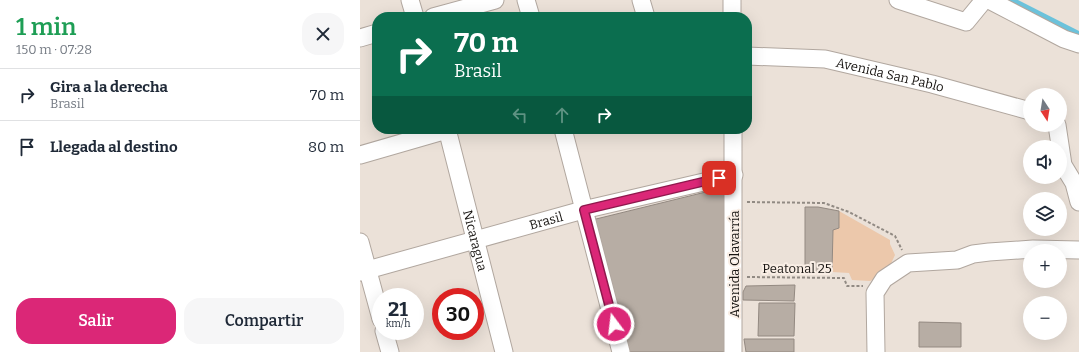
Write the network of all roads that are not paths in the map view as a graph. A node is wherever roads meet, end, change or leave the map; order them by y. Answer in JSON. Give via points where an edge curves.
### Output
{"nodes":[{"id":1,"x":410,"y":0,"type":"edge"},
{"id":2,"x":495,"y":0,"type":"edge"},
{"id":3,"x":526,"y":0,"type":"edge"},
{"id":4,"x":641,"y":0,"type":"edge"},
{"id":5,"x":732,"y":0,"type":"edge"},
{"id":6,"x":898,"y":0,"type":"edge"},
{"id":7,"x":984,"y":0,"type":"edge"},
{"id":8,"x":989,"y":0,"type":"edge"},
{"id":9,"x":414,"y":12,"type":"edge"},
{"id":10,"x":451,"y":12,"type":"edge"},
{"id":11,"x":530,"y":12,"type":"edge"},
{"id":12,"x":645,"y":12,"type":"edge"},
{"id":13,"x":732,"y":12,"type":"edge"},
{"id":14,"x":372,"y":34,"type":"edge"},
{"id":15,"x":360,"y":38,"type":"edge"},
{"id":16,"x":1079,"y":44,"type":"edge"},
{"id":17,"x":752,"y":56,"type":"edge"},
{"id":18,"x":1023,"y":109,"type":"edge"},
{"id":19,"x":1058,"y":132,"type":"edge"},
{"id":20,"x":431,"y":134,"type":"edge"},
{"id":21,"x":449,"y":134,"type":"edge"},
{"id":22,"x":563,"y":134,"type":"edge"},
{"id":23,"x":733,"y":134,"type":"edge"},
{"id":24,"x":360,"y":155,"type":"edge"},
{"id":25,"x":734,"y":175,"type":"junction"},
{"id":26,"x":1079,"y":202,"type":"edge"},
{"id":27,"x":584,"y":210,"type":"junction"},
{"id":28,"x":476,"y":240,"type":"junction"},
{"id":29,"x":360,"y":242,"type":"edge"},
{"id":30,"x":1079,"y":250,"type":"edge"},
{"id":31,"x":364,"y":271,"type":"edge"},
{"id":32,"x":372,"y":294,"type":"edge"},
{"id":33,"x":387,"y":340,"type":"edge"},
{"id":34,"x":390,"y":352,"type":"edge"},
{"id":35,"x":504,"y":352,"type":"edge"},
{"id":36,"x":621,"y":352,"type":"edge"},
{"id":37,"x":733,"y":352,"type":"edge"},
{"id":38,"x":876,"y":352,"type":"edge"}],
"edges":[{"from":1,"to":9,"type":"street"},
{"from":2,"to":10,"type":"street"},
{"from":3,"to":11,"type":"street"},
{"from":4,"to":12,"type":"street"},
{"from":5,"to":13,"type":"street"},
{"from":6,"to":7,"type":"street","via":[[966,22]]},
{"from":8,"to":16,"type":"street","via":[[1064,39]]},
{"from":14,"to":15,"type":"street"},
{"from":17,"to":18,"type":"street","name":"Avenida San Pablo","via":[[825,59]]},
{"from":19,"to":26,"type":"street","via":[[1063,165],[1074,183]]},
{"from":20,"to":24,"type":"street"},
{"from":21,"to":28,"type":"street","name":"Nicaragua"},
{"from":22,"to":27,"type":"street"},
{"from":23,"to":25,"type":"street","name":"Avenida Olavarría"},
{"from":25,"to":27,"type":"street","name":"Brasil"},
{"from":25,"to":37,"type":"street","name":"Avenida Olavarría"},
{"from":27,"to":28,"type":"street","name":"Brasil"},
{"from":27,"to":36,"type":"street"},
{"from":28,"to":31,"type":"street","name":"Brasil"},
{"from":28,"to":35,"type":"street","name":"Nicaragua"},
{"from":29,"to":31,"type":"street"},
{"from":30,"to":38,"type":"street","via":[[1033,249],[989,252],[957,260],[908,262],[884,279],[875,293]]},
{"from":31,"to":32,"type":"street"},
{"from":33,"to":34,"type":"street"}]}
